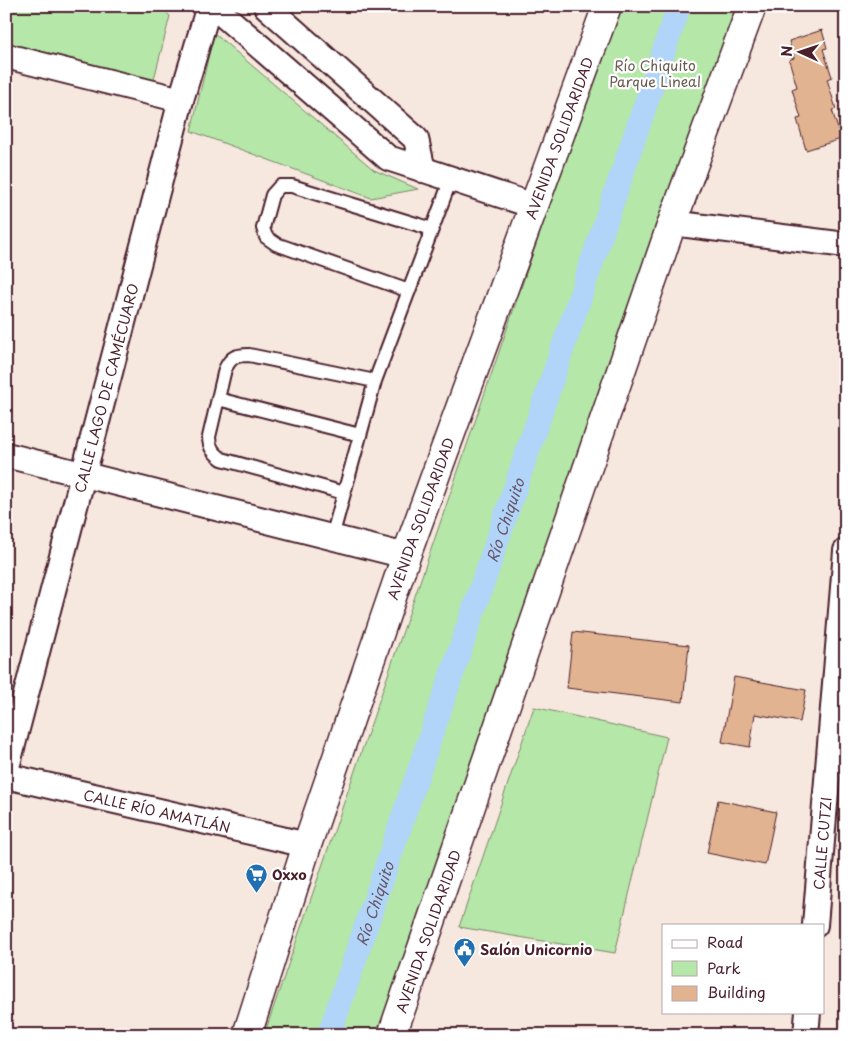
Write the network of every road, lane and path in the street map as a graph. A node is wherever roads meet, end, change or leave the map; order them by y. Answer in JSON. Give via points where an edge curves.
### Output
{"nodes":[{"id":1,"x":211,"y":6,"type":"edge"},
{"id":2,"x":266,"y":6,"type":"edge"},
{"id":3,"x":608,"y":6,"type":"edge"},
{"id":4,"x":752,"y":6,"type":"edge"},
{"id":5,"x":6,"y":56,"type":"edge"},
{"id":6,"x":181,"y":100,"type":"junction"},
{"id":7,"x":423,"y":170,"type":"junction"},
{"id":8,"x":451,"y":179,"type":"junction"},
{"id":9,"x":534,"y":206,"type":"junction"},
{"id":10,"x":672,"y":223,"type":"junction"},
{"id":11,"x":432,"y":229,"type":"junction"},
{"id":12,"x":846,"y":244,"type":"edge"},
{"id":13,"x":409,"y":290,"type":"junction"},
{"id":14,"x":375,"y":381,"type":"junction"},
{"id":15,"x":218,"y":399,"type":"junction"},
{"id":16,"x":360,"y":434,"type":"junction"},
{"id":17,"x":6,"y":455,"type":"edge"},
{"id":18,"x":85,"y":474,"type":"junction"},
{"id":19,"x":344,"y":493,"type":"junction"},
{"id":20,"x":332,"y":537,"type":"junction"},
{"id":21,"x":846,"y":551,"type":"edge"},
{"id":22,"x":406,"y":556,"type":"junction"},
{"id":23,"x":6,"y":771,"type":"edge"},
{"id":24,"x":6,"y":776,"type":"edge"},
{"id":25,"x":836,"y":799,"type":"edge"},
{"id":26,"x":308,"y":845,"type":"junction"},
{"id":27,"x":815,"y":924,"type":"edge"},
{"id":28,"x":808,"y":1014,"type":"edge"},
{"id":29,"x":246,"y":1035,"type":"edge"},
{"id":30,"x":392,"y":1035,"type":"edge"},
{"id":31,"x":806,"y":1035,"type":"edge"}],
"edges":[{"from":1,"to":6,"type":"street","name":"CALLE LAGO DE CAMÉCUARO"},
{"from":1,"to":7,"type":"street","via":[[388,158]]},
{"from":2,"to":7,"type":"street","via":[[416,139]]},
{"from":3,"to":9,"type":"main road","name":"AVENIDA SOLIDARIDAD"},
{"from":4,"to":10,"type":"main road","name":"AVENIDA SOLIDARIDAD"},
{"from":5,"to":6,"type":"street"},
{"from":6,"to":18,"type":"street","name":"CALLE LAGO DE CAMÉCUARO"},
{"from":7,"to":8,"type":"street"},
{"from":8,"to":9,"type":"street"},
{"from":8,"to":11,"type":"lane"},
{"from":9,"to":22,"type":"main road","name":"AVENIDA SOLIDARIDAD"},
{"from":10,"to":12,"type":"street"},
{"from":10,"to":30,"type":"main road","name":"AVENIDA SOLIDARIDAD"},
{"from":11,"to":13,"type":"lane"},
{"from":11,"to":13,"type":"lane","via":[[292,186],[280,186],[272,195],[263,228],[266,237],[276,244]]},
{"from":13,"to":14,"type":"lane"},
{"from":14,"to":15,"type":"lane","via":[[239,355],[230,360],[225,369]]},
{"from":14,"to":16,"type":"lane"},
{"from":15,"to":16,"type":"lane"},
{"from":15,"to":19,"type":"lane","via":[[209,444],[222,459]]},
{"from":16,"to":19,"type":"lane"},
{"from":17,"to":18,"type":"street"},
{"from":18,"to":20,"type":"street"},
{"from":18,"to":23,"type":"street","name":"CALLE LAGO DE CAMÉCUARO"},
{"from":19,"to":20,"type":"lane"},
{"from":20,"to":22,"type":"street"},
{"from":21,"to":25,"type":"street","name":"CALLE CUTZI"},
{"from":22,"to":26,"type":"main road","name":"AVENIDA SOLIDARIDAD"},
{"from":24,"to":26,"type":"street","name":"CALLE RÍO AMATLÁN"},
{"from":25,"to":27,"type":"street","name":"CALLE CUTZI"},
{"from":26,"to":29,"type":"main road","name":"AVENIDA SOLIDARIDAD"},
{"from":28,"to":31,"type":"street"}]}
